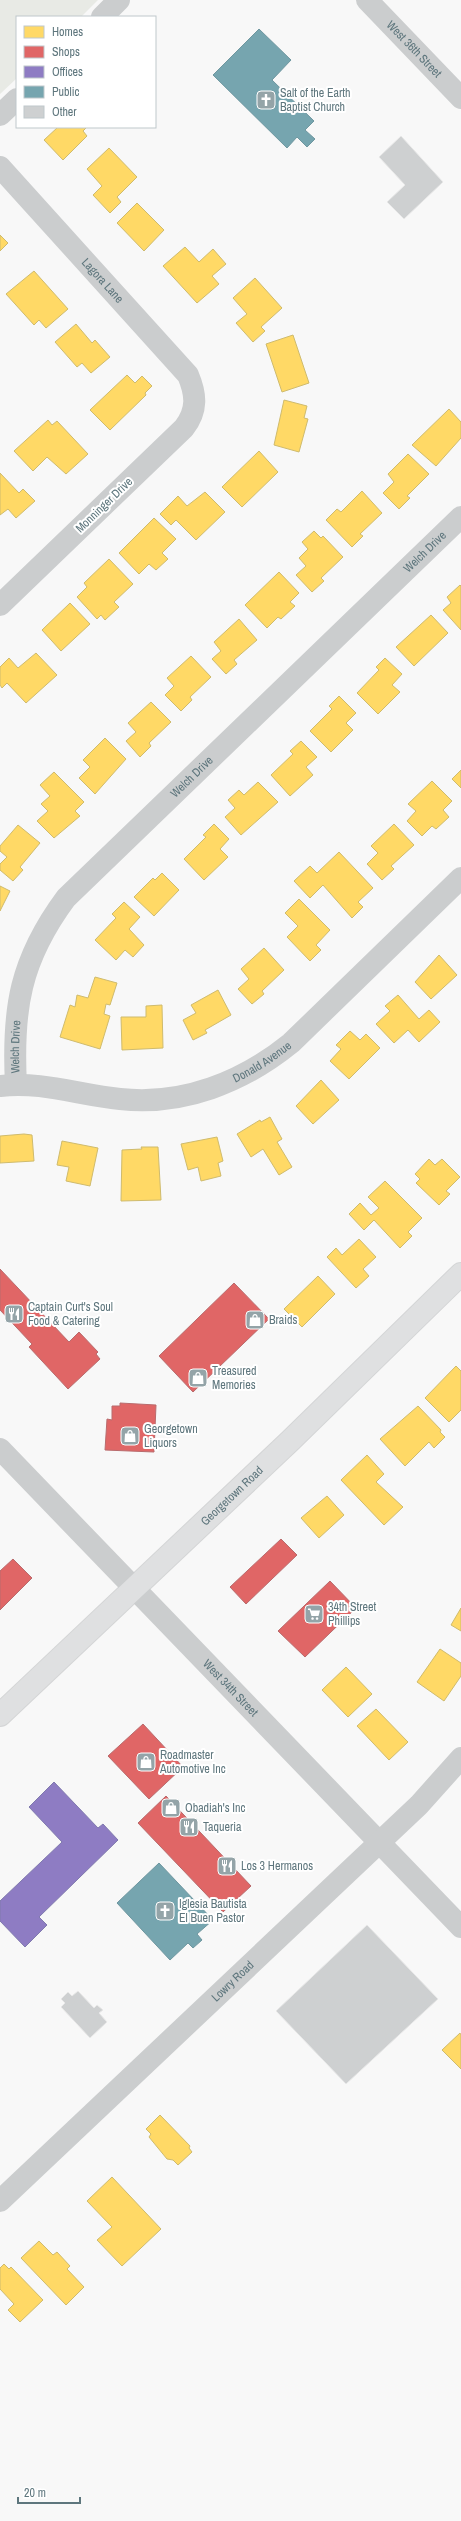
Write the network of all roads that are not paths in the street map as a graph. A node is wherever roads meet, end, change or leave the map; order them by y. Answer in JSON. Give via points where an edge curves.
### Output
{"nodes":[{"id":1,"x":119,"y":0,"type":"edge"},
{"id":2,"x":367,"y":0,"type":"edge"},
{"id":3,"x":103,"y":16,"type":"edge"},
{"id":4,"x":461,"y":98,"type":"edge"},
{"id":5,"x":16,"y":100,"type":"edge"},
{"id":6,"x":0,"y":115,"type":"edge"},
{"id":7,"x":0,"y":167,"type":"edge"},
{"id":8,"x":196,"y":399,"type":"joint"},
{"id":9,"x":461,"y":518,"type":"edge"},
{"id":10,"x":0,"y":605,"type":"edge"},
{"id":11,"x":461,"y":878,"type":"edge"},
{"id":12,"x":8,"y":1086,"type":"edge"},
{"id":13,"x":461,"y":1274,"type":"edge"},
{"id":14,"x":0,"y":1449,"type":"edge"},
{"id":15,"x":134,"y":1589,"type":"junction"},
{"id":16,"x":0,"y":1715,"type":"edge"},
{"id":17,"x":461,"y":1758,"type":"edge"},
{"id":18,"x":379,"y":1841,"type":"junction"},
{"id":19,"x":461,"y":1927,"type":"edge"},
{"id":20,"x":0,"y":2201,"type":"edge"}],
"edges":[{"from":1,"to":3,"type":"street"},
{"from":2,"to":4,"type":"street","name":"West 36th Street"},
{"from":5,"to":6,"type":"street"},
{"from":7,"to":8,"type":"street","name":"Lagora Lane","via":[[188,375]]},
{"from":8,"to":10,"type":"street","name":"Monninger Drive","via":[[192,416],[184,428]]},
{"from":9,"to":12,"type":"street","name":"Welch Drive","via":[[66,898],[34,948],[22,985]]},
{"from":11,"to":12,"type":"street","name":"Donald Avenue","via":[[291,1043],[259,1067],[234,1080],[186,1096],[138,1100],[58,1087]]},
{"from":13,"to":15,"type":"main road","name":"Georgetown Road"},
{"from":14,"to":15,"type":"street","name":"West 34th Street"},
{"from":15,"to":16,"type":"main road","name":"Georgetown Road"},
{"from":15,"to":18,"type":"street","name":"West 34th Street"},
{"from":17,"to":18,"type":"street","name":"Lowry Road","via":[[426,1798]]},
{"from":18,"to":19,"type":"street","name":"West 34th Street"},
{"from":18,"to":20,"type":"street","name":"Lowry Road"}]}
